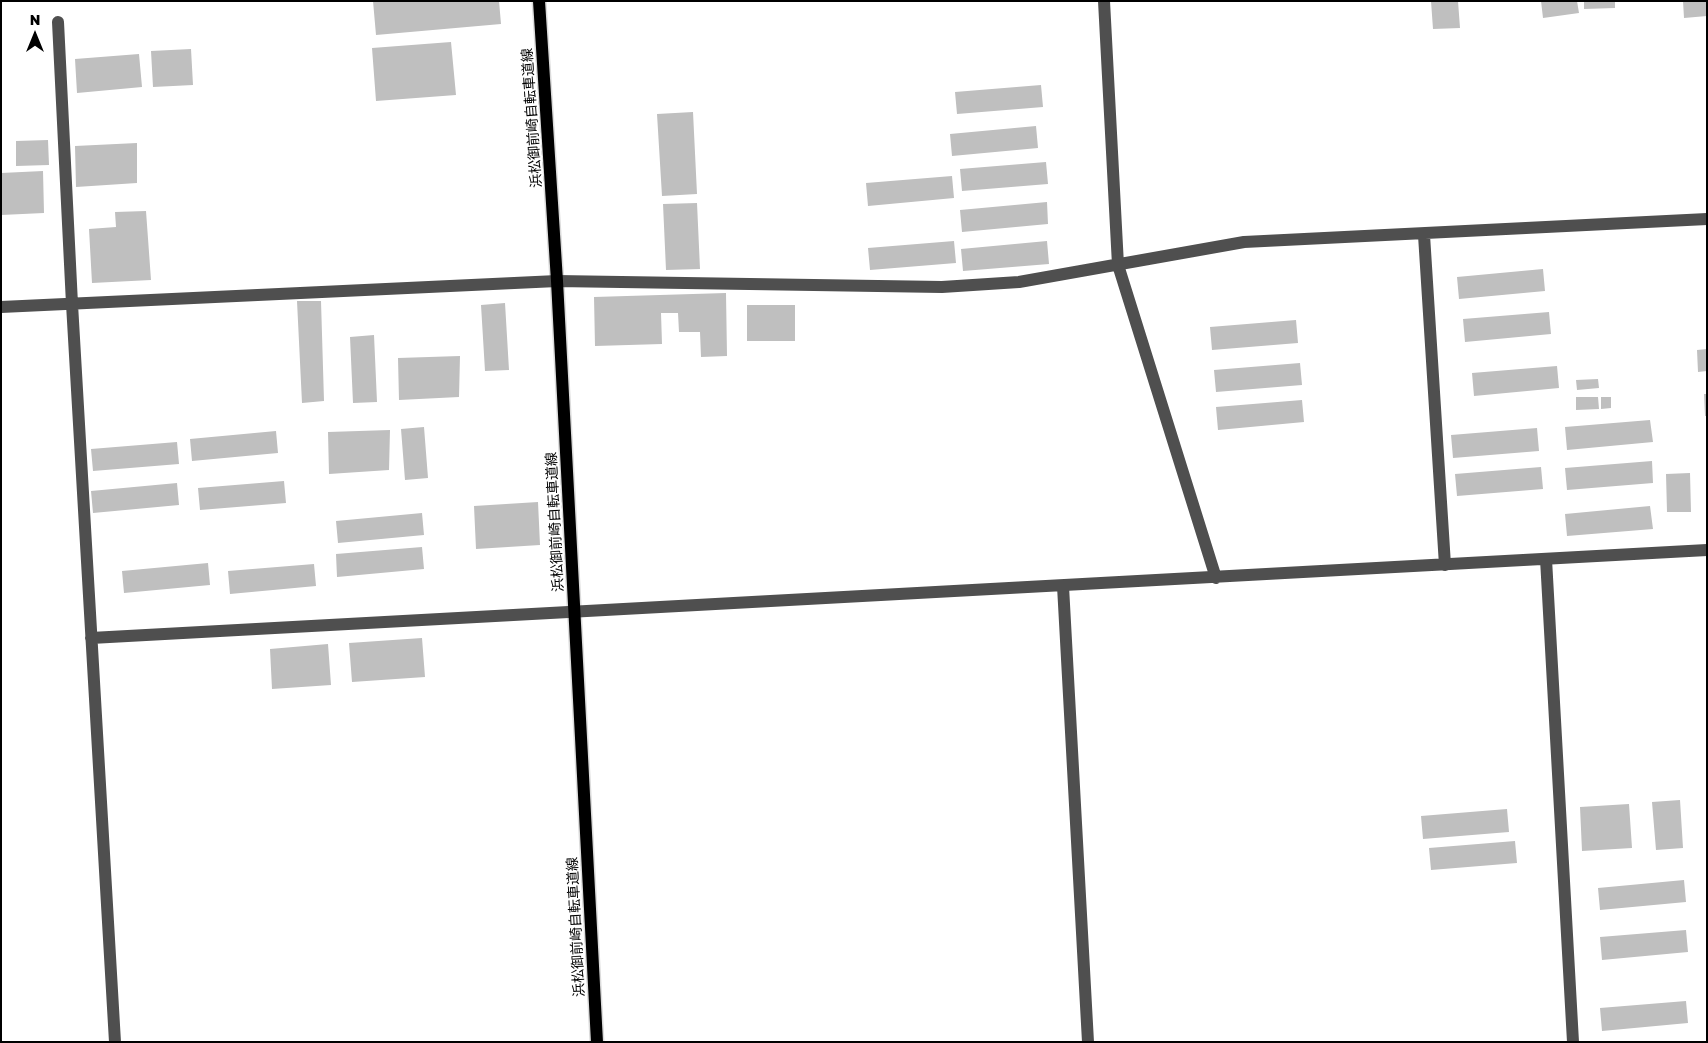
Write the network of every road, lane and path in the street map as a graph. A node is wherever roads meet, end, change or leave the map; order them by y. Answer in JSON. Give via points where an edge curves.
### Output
{"nodes":[{"id":1,"x":539,"y":1,"type":"edge"},
{"id":2,"x":1104,"y":1,"type":"edge"},
{"id":3,"x":58,"y":22,"type":"dead end"},
{"id":4,"x":1707,"y":219,"type":"edge"},
{"id":5,"x":1424,"y":235,"type":"junction"},
{"id":6,"x":1118,"y":265,"type":"junction"},
{"id":7,"x":557,"y":281,"type":"junction"},
{"id":8,"x":72,"y":304,"type":"junction"},
{"id":9,"x":1,"y":307,"type":"edge"},
{"id":10,"x":1707,"y":550,"type":"edge"},
{"id":11,"x":1546,"y":560,"type":"junction"},
{"id":12,"x":1445,"y":565,"type":"junction"},
{"id":13,"x":1216,"y":578,"type":"junction"},
{"id":14,"x":1063,"y":586,"type":"junction"},
{"id":15,"x":575,"y":613,"type":"junction"},
{"id":16,"x":91,"y":638,"type":"junction"},
{"id":17,"x":115,"y":1042,"type":"edge"},
{"id":18,"x":597,"y":1042,"type":"edge"},
{"id":19,"x":1088,"y":1042,"type":"edge"},
{"id":20,"x":1573,"y":1042,"type":"edge"}],
"edges":[{"from":1,"to":7,"type":"main road","name":"浜松御前崎自転車道線"},
{"from":2,"to":6,"type":"street"},
{"from":3,"to":8,"type":"street"},
{"from":4,"to":5,"type":"street"},
{"from":5,"to":6,"type":"street","via":[[1244,242]]},
{"from":5,"to":12,"type":"street"},
{"from":6,"to":7,"type":"street","via":[[1019,282],[942,287]]},
{"from":6,"to":13,"type":"street"},
{"from":7,"to":8,"type":"street"},
{"from":7,"to":15,"type":"main road","name":"浜松御前崎自転車道線"},
{"from":8,"to":9,"type":"street"},
{"from":8,"to":16,"type":"street"},
{"from":10,"to":11,"type":"street"},
{"from":11,"to":12,"type":"street"},
{"from":11,"to":20,"type":"street"},
{"from":12,"to":13,"type":"street"},
{"from":13,"to":14,"type":"street"},
{"from":14,"to":15,"type":"street"},
{"from":14,"to":19,"type":"street"},
{"from":15,"to":16,"type":"street"},
{"from":15,"to":18,"type":"main road","name":"浜松御前崎自転車道線"},
{"from":16,"to":17,"type":"street"}]}
